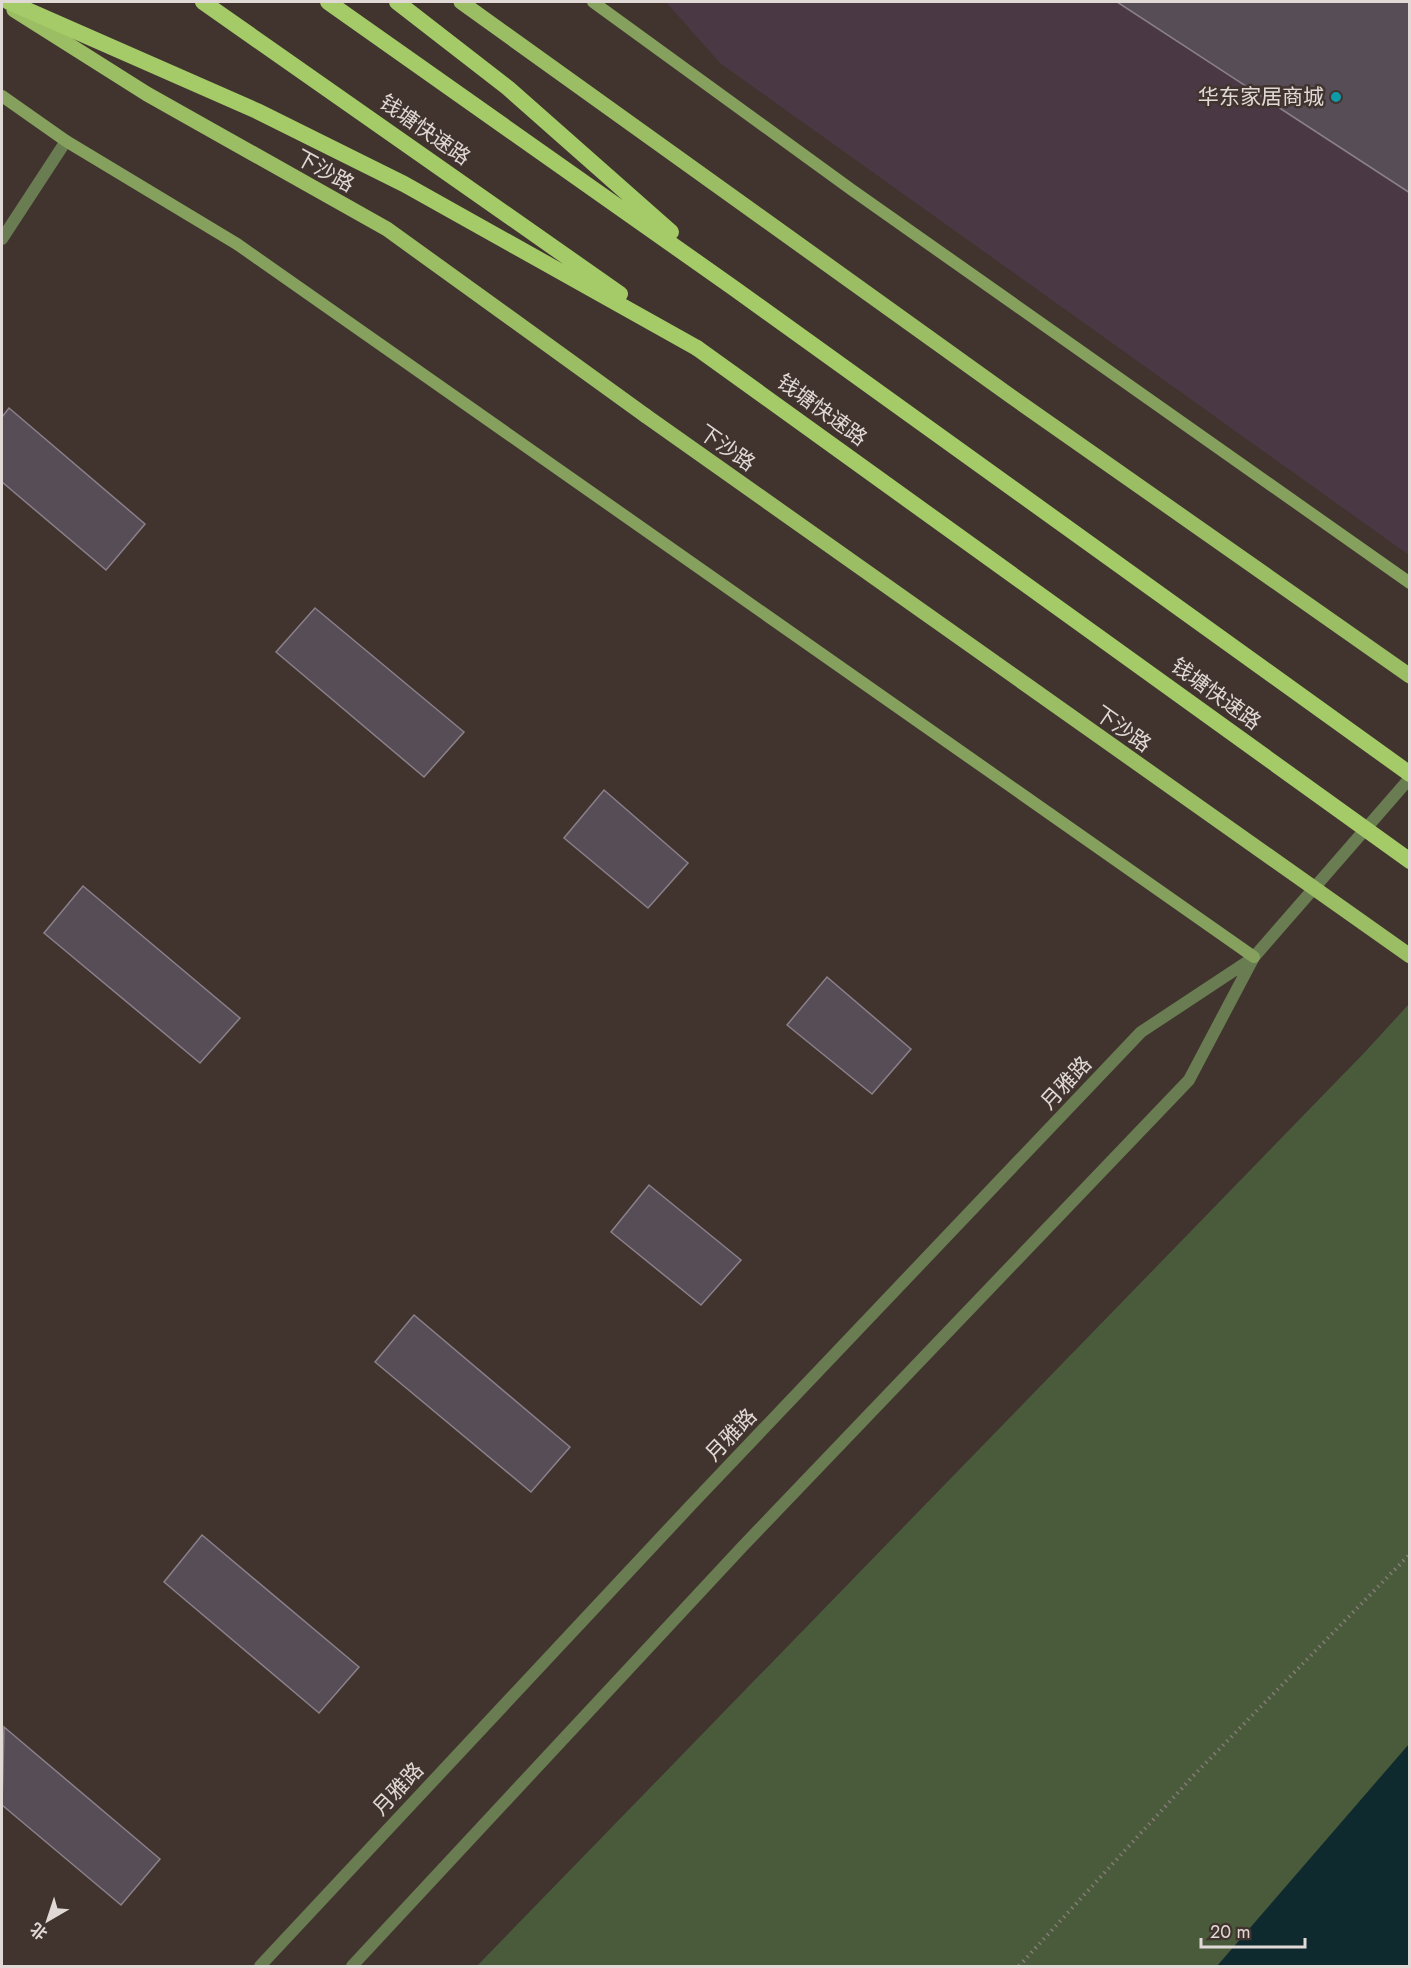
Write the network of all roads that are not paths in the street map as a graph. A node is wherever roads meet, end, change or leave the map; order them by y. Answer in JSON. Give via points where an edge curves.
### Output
{"nodes":[{"id":1,"x":2,"y":2,"type":"edge"},
{"id":2,"x":9,"y":2,"type":"edge"},
{"id":3,"x":203,"y":2,"type":"edge"},
{"id":4,"x":328,"y":2,"type":"edge"},
{"id":5,"x":397,"y":2,"type":"edge"},
{"id":6,"x":461,"y":2,"type":"edge"},
{"id":7,"x":592,"y":2,"type":"edge"},
{"id":8,"x":2,"y":96,"type":"edge"},
{"id":9,"x":66,"y":141,"type":"junction"},
{"id":10,"x":2,"y":239,"type":"edge"},
{"id":11,"x":735,"y":289,"type":"junction"},
{"id":12,"x":696,"y":348,"type":"junction"},
{"id":13,"x":1410,"y":583,"type":"edge"},
{"id":14,"x":1410,"y":676,"type":"edge"},
{"id":15,"x":1410,"y":776,"type":"edge"},
{"id":16,"x":1410,"y":861,"type":"edge"},
{"id":17,"x":1254,"y":957,"type":"junction"},
{"id":18,"x":1410,"y":957,"type":"edge"},
{"id":19,"x":260,"y":1966,"type":"edge"},
{"id":20,"x":352,"y":1966,"type":"edge"}],
"edges":[{"from":1,"to":18,"type":"main road","name":"下沙路","bridge":true,"via":[[147,94],[387,230]]},
{"from":2,"to":12,"type":"highway","via":[[257,111],[404,184]]},
{"from":3,"to":12,"type":"highway","name":"钱塘快速路"},
{"from":4,"to":11,"type":"highway"},
{"from":5,"to":11,"type":"highway","via":[[508,88]]},
{"from":6,"to":14,"type":"main road","via":[[1012,398]]},
{"from":7,"to":13,"type":"main road"},
{"from":8,"to":9,"type":"main road"},
{"from":9,"to":10,"type":"street"},
{"from":9,"to":17,"type":"main road","via":[[237,244]]},
{"from":11,"to":15,"type":"highway"},
{"from":12,"to":16,"type":"highway","name":"钱塘快速路","bridge":true},
{"from":15,"to":17,"type":"street","name":"月雅路"},
{"from":17,"to":19,"type":"street","name":"月雅路","via":[[1141,1032],[684,1512]]},
{"from":17,"to":20,"type":"street","name":"月雅路","via":[[1190,1080],[742,1546]]}]}
